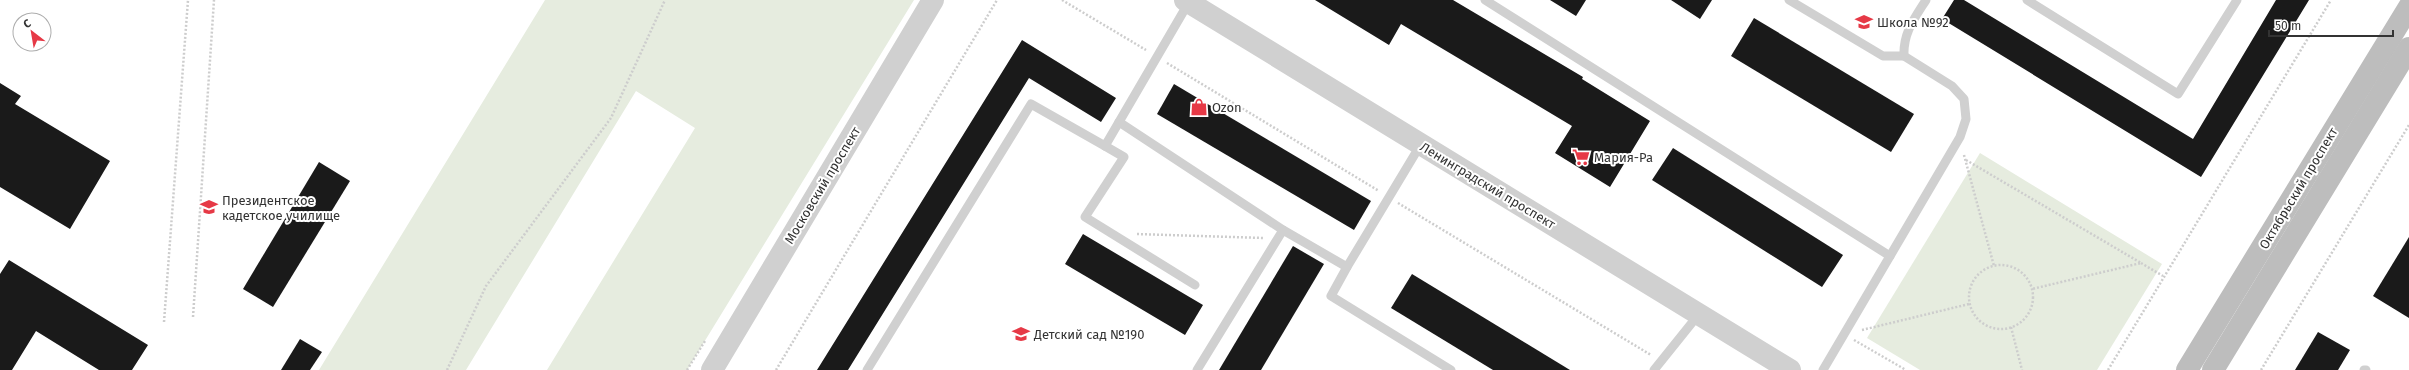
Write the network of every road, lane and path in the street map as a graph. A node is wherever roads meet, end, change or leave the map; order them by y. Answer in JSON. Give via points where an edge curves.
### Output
{"nodes":[{"id":1,"x":188,"y":0,"type":"edge"},
{"id":2,"x":214,"y":0,"type":"edge"},
{"id":3,"x":665,"y":0,"type":"edge"},
{"id":4,"x":933,"y":0,"type":"edge"},
{"id":5,"x":997,"y":0,"type":"edge"},
{"id":6,"x":1062,"y":0,"type":"edge"},
{"id":7,"x":1485,"y":0,"type":"edge"},
{"id":8,"x":1789,"y":0,"type":"edge"},
{"id":9,"x":1926,"y":0,"type":"edge"},
{"id":10,"x":2027,"y":0,"type":"edge"},
{"id":11,"x":2237,"y":0,"type":"edge"},
{"id":12,"x":2332,"y":0,"type":"edge"},
{"id":13,"x":1187,"y":1,"type":"edge"},
{"id":14,"x":2409,"y":7,"type":"edge"},
{"id":15,"x":2409,"y":48,"type":"edge"},
{"id":16,"x":1904,"y":56,"type":"junction"},
{"id":17,"x":1157,"y":57,"type":"junction"},
{"id":18,"x":1119,"y":122,"type":"junction"},
{"id":19,"x":2409,"y":125,"type":"edge"},
{"id":20,"x":1960,"y":137,"type":"junction"},
{"id":21,"x":1421,"y":144,"type":"junction"},
{"id":22,"x":1105,"y":146,"type":"junction"},
{"id":23,"x":1966,"y":160,"type":"junction"},
{"id":24,"x":1389,"y":197,"type":"junction"},
{"id":25,"x":1283,"y":230,"type":"junction"},
{"id":26,"x":1109,"y":234,"type":"junction"},
{"id":27,"x":1278,"y":238,"type":"junction"},
{"id":28,"x":1890,"y":256,"type":"junction"},
{"id":29,"x":2141,"y":263,"type":"junction"},
{"id":30,"x":1994,"y":266,"type":"junction"},
{"id":31,"x":1347,"y":267,"type":"junction"},
{"id":32,"x":2163,"y":276,"type":"junction"},
{"id":33,"x":1195,"y":285,"type":"dead end"},
{"id":34,"x":2032,"y":289,"type":"junction"},
{"id":35,"x":1969,"y":304,"type":"junction"},
{"id":36,"x":1698,"y":314,"type":"junction"},
{"id":37,"x":193,"y":317,"type":"dead end"},
{"id":38,"x":164,"y":322,"type":"dead end"},
{"id":39,"x":2011,"y":327,"type":"junction"},
{"id":40,"x":1844,"y":334,"type":"junction"},
{"id":41,"x":1660,"y":361,"type":"junction"},
{"id":42,"x":715,"y":369,"type":"edge"},
{"id":43,"x":447,"y":370,"type":"edge"},
{"id":44,"x":776,"y":370,"type":"edge"},
{"id":45,"x":867,"y":370,"type":"edge"},
{"id":46,"x":1197,"y":370,"type":"edge"},
{"id":47,"x":1451,"y":370,"type":"edge"},
{"id":48,"x":1654,"y":370,"type":"edge"},
{"id":49,"x":1790,"y":370,"type":"edge"},
{"id":50,"x":1823,"y":370,"type":"edge"},
{"id":51,"x":1906,"y":370,"type":"edge"},
{"id":52,"x":2022,"y":370,"type":"edge"},
{"id":53,"x":2108,"y":370,"type":"edge"},
{"id":54,"x":2187,"y":370,"type":"edge"},
{"id":55,"x":2213,"y":370,"type":"edge"},
{"id":56,"x":2261,"y":370,"type":"edge"}],
"edges":[{"from":1,"to":38,"type":"path"},
{"from":2,"to":37,"type":"path"},
{"from":3,"to":43,"type":"path","via":[[611,118],[486,286]]},
{"from":4,"to":42,"type":"street","name":"Московский проспект"},
{"from":5,"to":44,"type":"path"},
{"from":6,"to":17,"type":"path"},
{"from":7,"to":28,"type":"lane"},
{"from":8,"to":16,"type":"lane","via":[[1883,56]]},
{"from":9,"to":16,"type":"lane","via":[[1907,30]]},
{"from":10,"to":11,"type":"lane","via":[[2178,94]]},
{"from":12,"to":32,"type":"path"},
{"from":13,"to":17,"type":"lane"},
{"from":13,"to":21,"type":"street","name":"Ленинградский проспект"},
{"from":14,"to":54,"type":"main road","name":"Октябрьский проспект"},
{"from":15,"to":55,"type":"main road","name":"Октябрьский проспект"},
{"from":16,"to":20,"type":"lane","via":[[1952,86],[1964,99],[1966,119]]},
{"from":17,"to":18,"type":"lane"},
{"from":17,"to":24,"type":"path"},
{"from":18,"to":22,"type":"lane"},
{"from":18,"to":25,"type":"lane"},
{"from":19,"to":56,"type":"path"},
{"from":20,"to":23,"type":"path"},
{"from":20,"to":28,"type":"lane"},
{"from":21,"to":24,"type":"lane"},
{"from":21,"to":36,"type":"street","name":"Ленинградский проспект"},
{"from":22,"to":26,"type":"lane","via":[[1124,157],[1085,217]]},
{"from":22,"to":45,"type":"lane","via":[[1031,104]]},
{"from":23,"to":29,"type":"path"},
{"from":23,"to":30,"type":"path"},
{"from":24,"to":31,"type":"lane"},
{"from":24,"to":41,"type":"path"},
{"from":25,"to":27,"type":"lane"},
{"from":25,"to":31,"type":"lane"},
{"from":26,"to":27,"type":"path"},
{"from":26,"to":33,"type":"lane"},
{"from":27,"to":46,"type":"lane"},
{"from":28,"to":40,"type":"lane"},
{"from":29,"to":32,"type":"path"},
{"from":29,"to":34,"type":"path"},
{"from":30,"to":34,"type":"path","via":[[2006,265],[2015,268],[2028,280]]},
{"from":30,"to":35,"type":"path","via":[[1980,272],[1974,279],[1970,287]]},
{"from":31,"to":47,"type":"lane","via":[[1331,296]]},
{"from":32,"to":53,"type":"path"},
{"from":34,"to":39,"type":"path","via":[[2031,307],[2027,315]]},
{"from":35,"to":39,"type":"path","via":[[1973,313],[1986,326],[1995,329]]},
{"from":35,"to":40,"type":"path"},
{"from":36,"to":41,"type":"lane"},
{"from":36,"to":49,"type":"street","name":"Ленинградский проспект"},
{"from":39,"to":52,"type":"path"},
{"from":40,"to":50,"type":"lane"},
{"from":40,"to":51,"type":"path"},
{"from":41,"to":48,"type":"lane"}]}
